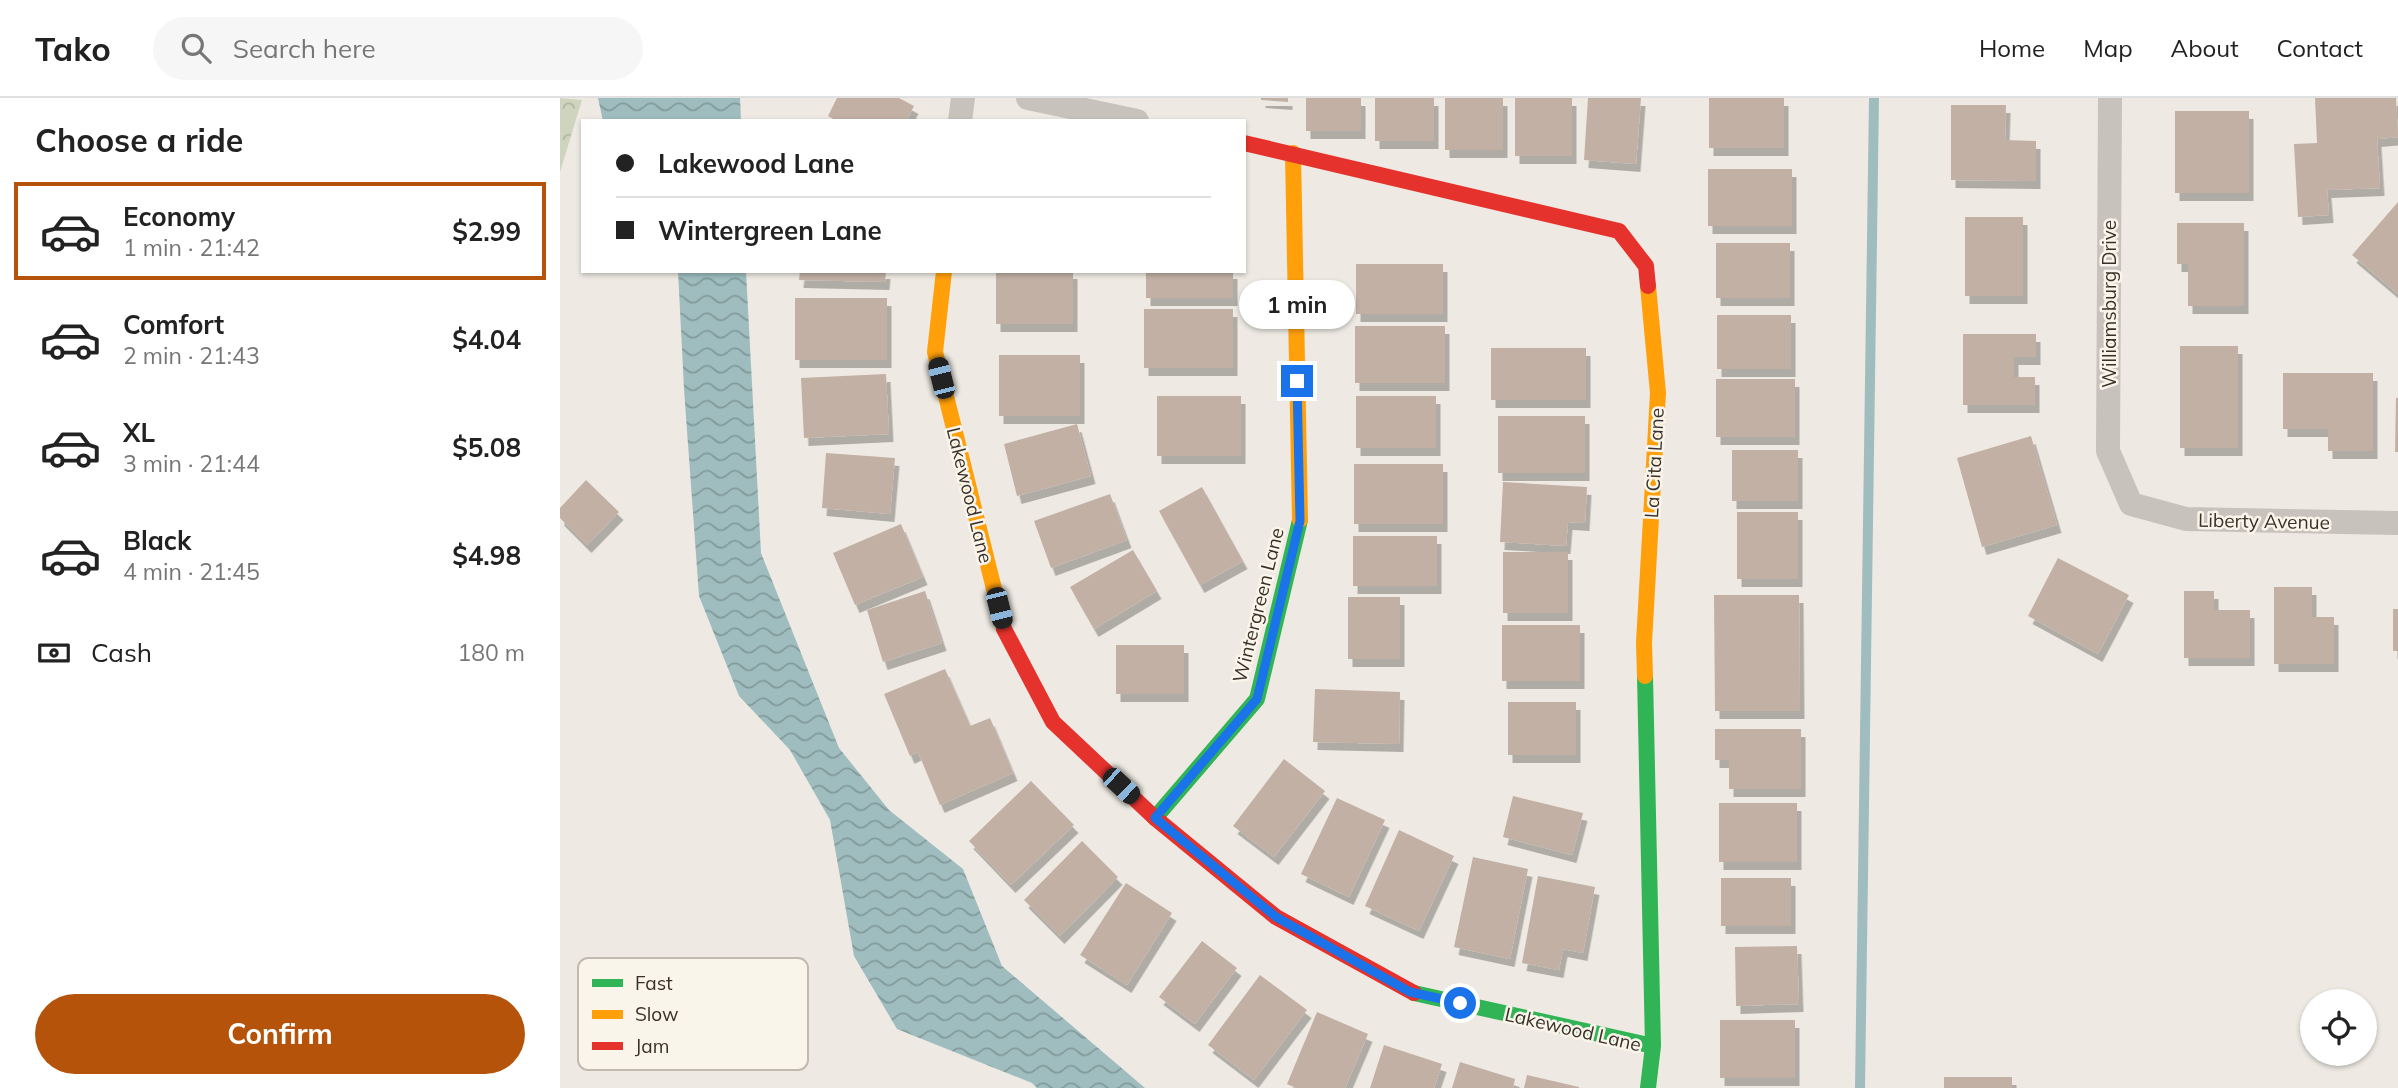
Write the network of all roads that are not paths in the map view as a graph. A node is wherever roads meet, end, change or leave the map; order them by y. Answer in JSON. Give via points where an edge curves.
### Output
{"nodes":[{"id":1,"x":963,"y":98,"type":"edge"},
{"id":2,"x":1028,"y":98,"type":"edge"},
{"id":3,"x":2110,"y":98,"type":"edge"},
{"id":4,"x":960,"y":119,"type":"edge"},
{"id":5,"x":1128,"y":119,"type":"edge"},
{"id":6,"x":1246,"y":143,"type":"edge"},
{"id":7,"x":1293,"y":153,"type":"junction"},
{"id":8,"x":944,"y":273,"type":"edge"},
{"id":9,"x":2131,"y":504,"type":"joint"},
{"id":10,"x":2398,"y":523,"type":"edge"},
{"id":11,"x":1155,"y":818,"type":"junction"},
{"id":12,"x":1653,"y":1046,"type":"junction"},
{"id":13,"x":1648,"y":1088,"type":"edge"}],
"edges":[{"from":1,"to":4,"type":"street"},
{"from":2,"to":5,"type":"street"},
{"from":3,"to":9,"type":"street","name":"Williamsburg Drive","via":[[2108,451]]},
{"from":6,"to":7,"type":"street","name":"La Cita Lane"},
{"from":7,"to":11,"type":"street","name":"Wintergreen Lane","via":[[1300,521],[1257,699]]},
{"from":7,"to":12,"type":"street","name":"La Cita Lane","via":[[1619,231],[1646,266],[1658,393],[1644,643]]},
{"from":8,"to":11,"type":"street","name":"Lakewood Lane","via":[[935,352],[1005,634],[1053,722]]},
{"from":9,"to":10,"type":"street","name":"Liberty Avenue","via":[[2186,519]]},
{"from":11,"to":12,"type":"street","name":"Lakewood Lane","via":[[1276,917],[1410,992]]},
{"from":12,"to":13,"type":"street","name":"La Cita Lane"}]}
